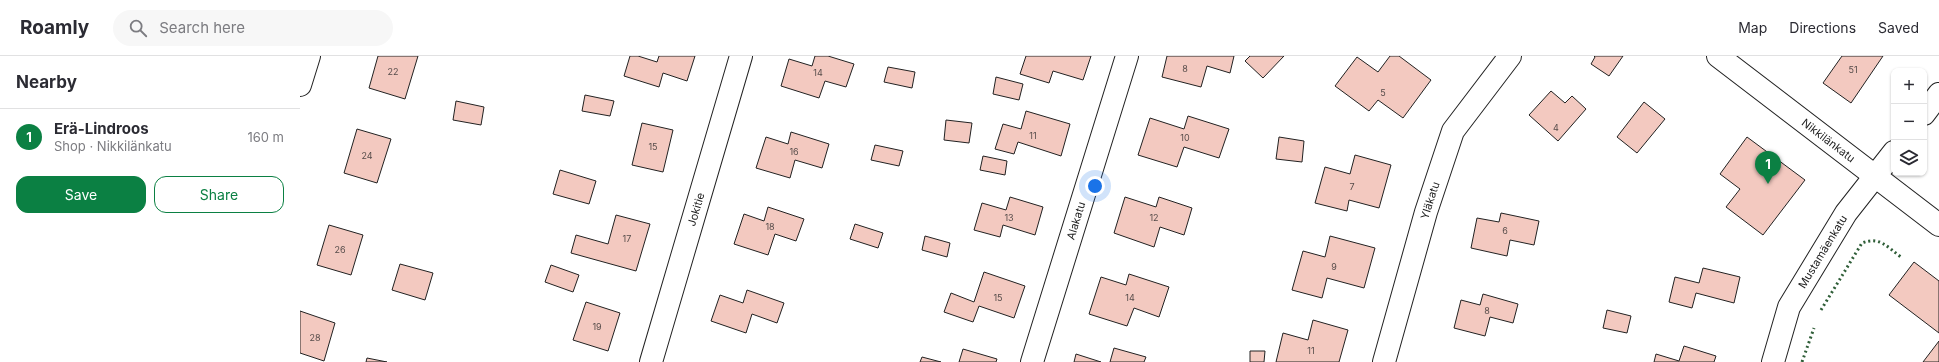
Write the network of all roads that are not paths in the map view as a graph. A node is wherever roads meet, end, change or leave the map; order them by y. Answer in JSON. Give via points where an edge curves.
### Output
{"nodes":[{"id":1,"x":309,"y":56,"type":"edge"},
{"id":2,"x":741,"y":56,"type":"edge"},
{"id":3,"x":1126,"y":56,"type":"edge"},
{"id":4,"x":1510,"y":56,"type":"edge"},
{"id":5,"x":1718,"y":56,"type":"edge"},
{"id":6,"x":300,"y":85,"type":"edge"},
{"id":7,"x":1939,"y":94,"type":"edge"},
{"id":8,"x":1927,"y":110,"type":"edge"},
{"id":9,"x":1891,"y":156,"type":"edge"},
{"id":10,"x":1875,"y":177,"type":"junction"},
{"id":11,"x":1939,"y":225,"type":"edge"},
{"id":12,"x":651,"y":362,"type":"edge"},
{"id":13,"x":1032,"y":362,"type":"edge"},
{"id":14,"x":1384,"y":362,"type":"edge"},
{"id":15,"x":1773,"y":362,"type":"edge"}],
"edges":[{"from":1,"to":6,"type":"street"},
{"from":2,"to":12,"type":"street","name":"Jokitie"},
{"from":3,"to":13,"type":"street","name":"Alakatu"},
{"from":4,"to":14,"type":"street","name":"Yläkatu","via":[[1453,131],[1426,212]]},
{"from":5,"to":10,"type":"street","name":"Nikkilänkatu"},
{"from":7,"to":8,"type":"street"},
{"from":9,"to":10,"type":"street","name":"Mustamäenkatu"},
{"from":10,"to":11,"type":"street","name":"Nikkilänkatu"},
{"from":10,"to":15,"type":"street","name":"Mustamäenkatu","via":[[1846,213],[1789,307]]}]}
